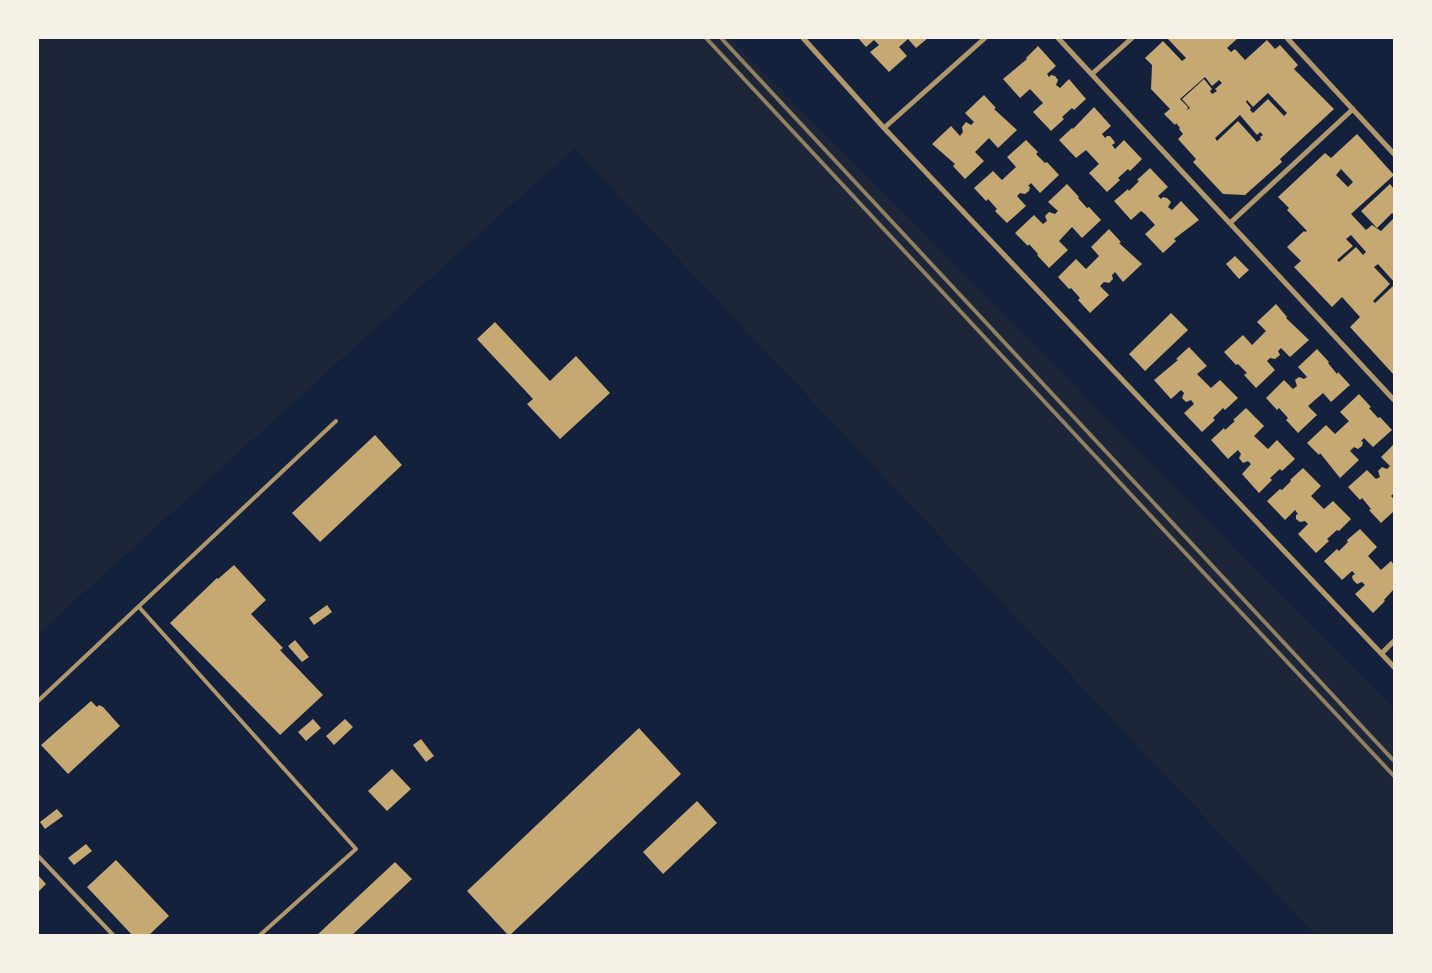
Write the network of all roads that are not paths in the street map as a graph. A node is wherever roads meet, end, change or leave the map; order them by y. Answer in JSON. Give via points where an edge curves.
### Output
{"nodes":[{"id":1,"x":803,"y":38,"type":"edge"},
{"id":2,"x":985,"y":38,"type":"edge"},
{"id":3,"x":1058,"y":38,"type":"edge"},
{"id":4,"x":1132,"y":38,"type":"edge"},
{"id":5,"x":1287,"y":38,"type":"edge"},
{"id":6,"x":1092,"y":74,"type":"junction"},
{"id":7,"x":1353,"y":109,"type":"junction"},
{"id":8,"x":884,"y":128,"type":"junction"},
{"id":9,"x":1394,"y":154,"type":"edge"},
{"id":10,"x":1230,"y":223,"type":"junction"},
{"id":11,"x":1394,"y":400,"type":"edge"},
{"id":12,"x":336,"y":421,"type":"dead end"},
{"id":13,"x":139,"y":606,"type":"junction"},
{"id":14,"x":1394,"y":642,"type":"edge"},
{"id":15,"x":1382,"y":653,"type":"junction"},
{"id":16,"x":1394,"y":667,"type":"edge"},
{"id":17,"x":38,"y":701,"type":"edge"},
{"id":18,"x":38,"y":856,"type":"edge"},
{"id":19,"x":114,"y":936,"type":"edge"},
{"id":20,"x":259,"y":936,"type":"edge"}],
"edges":[{"from":1,"to":8,"type":"street"},
{"from":2,"to":8,"type":"street"},
{"from":3,"to":6,"type":"street"},
{"from":4,"to":6,"type":"street"},
{"from":5,"to":7,"type":"street"},
{"from":6,"to":10,"type":"street"},
{"from":7,"to":9,"type":"street"},
{"from":7,"to":10,"type":"street"},
{"from":8,"to":15,"type":"street"},
{"from":10,"to":11,"type":"street"},
{"from":12,"to":13,"type":"lane"},
{"from":13,"to":17,"type":"lane"},
{"from":13,"to":20,"type":"lane","via":[[356,849]]},
{"from":14,"to":15,"type":"street"},
{"from":15,"to":16,"type":"street"},
{"from":18,"to":19,"type":"lane"}]}
